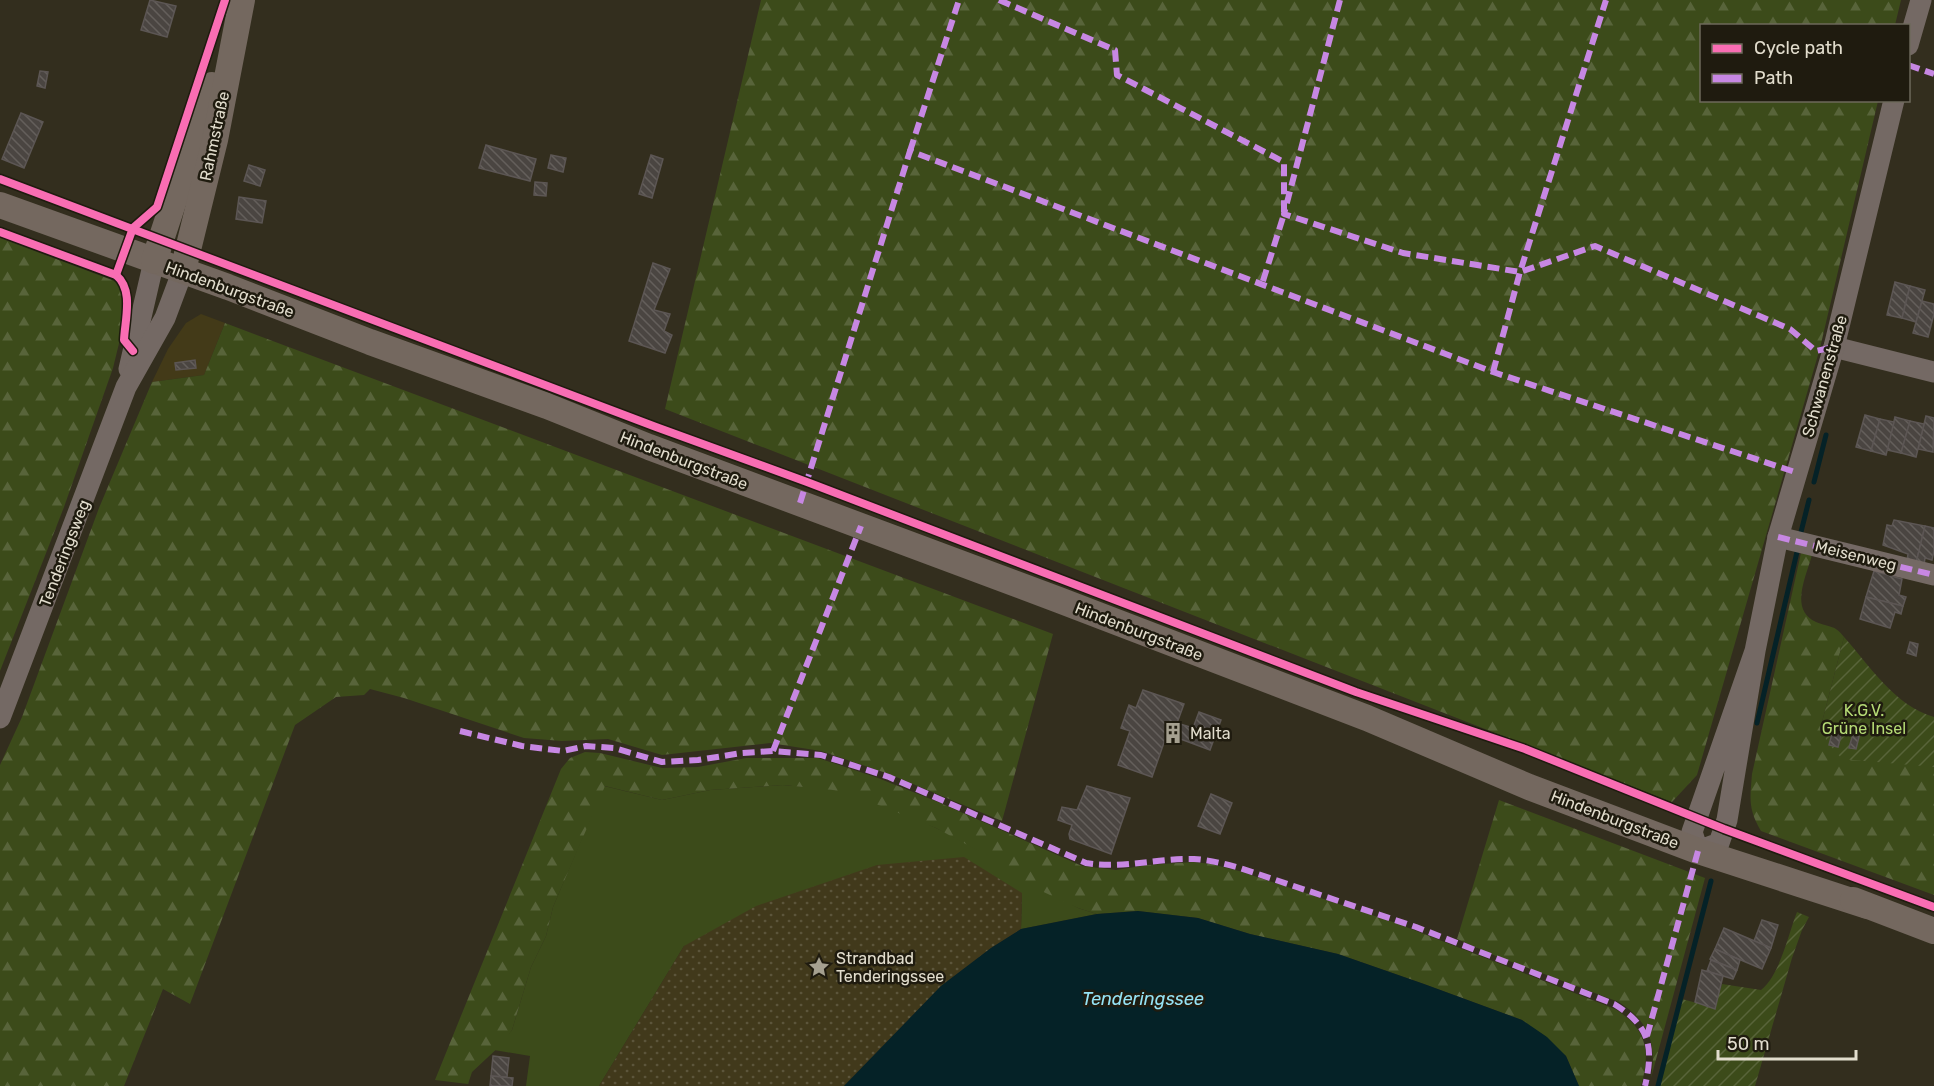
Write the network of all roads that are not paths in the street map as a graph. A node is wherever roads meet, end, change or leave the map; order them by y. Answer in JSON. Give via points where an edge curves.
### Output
{"nodes":[{"id":1,"x":241,"y":0,"type":"edge"},
{"id":2,"x":1921,"y":0,"type":"edge"},
{"id":3,"x":1910,"y":38,"type":"edge"},
{"id":4,"x":1894,"y":102,"type":"edge"},
{"id":5,"x":0,"y":205,"type":"edge"},
{"id":6,"x":154,"y":261,"type":"junction"},
{"id":7,"x":183,"y":270,"type":"junction"},
{"id":8,"x":1834,"y":347,"type":"junction"},
{"id":9,"x":1934,"y":372,"type":"edge"},
{"id":10,"x":126,"y":387,"type":"junction"},
{"id":11,"x":1778,"y":537,"type":"junction"},
{"id":12,"x":1934,"y":575,"type":"edge"},
{"id":13,"x":1755,"y":651,"type":"junction"},
{"id":14,"x":0,"y":718,"type":"edge"},
{"id":15,"x":1703,"y":842,"type":"junction"},
{"id":16,"x":1934,"y":931,"type":"edge"}],
"edges":[{"from":1,"to":6,"type":"main road","name":"Rahmstraße"},
{"from":1,"to":7,"type":"main road","name":"Rahmstraße","via":[[215,140]]},
{"from":2,"to":3,"type":"street"},
{"from":4,"to":8,"type":"street","name":"Schwanenstraße"},
{"from":5,"to":6,"type":"main road","name":"Hindenburgstraße"},
{"from":6,"to":7,"type":"main road","name":"Hindenburgstraße"},
{"from":6,"to":10,"type":"street","name":"Tenderingsweg"},
{"from":7,"to":10,"type":"street","name":"Tenderingsweg","via":[[165,318]]},
{"from":7,"to":15,"type":"main road","name":"Hindenburgstraße","via":[[1367,718],[1529,787]]},
{"from":8,"to":9,"type":"street"},
{"from":8,"to":11,"type":"street","name":"Schwanenstraße"},
{"from":10,"to":14,"type":"street","name":"Tenderingsweg"},
{"from":11,"to":12,"type":"street","name":"Meisenweg"},
{"from":11,"to":13,"type":"street","name":"Schwanenstraße"},
{"from":13,"to":15,"type":"street","name":"Schwanenstraße"},
{"from":13,"to":15,"type":"street","name":"Schwanenstraße","via":[[1727,820]]},
{"from":15,"to":16,"type":"main road","name":"Hindenburgstraße"}]}
